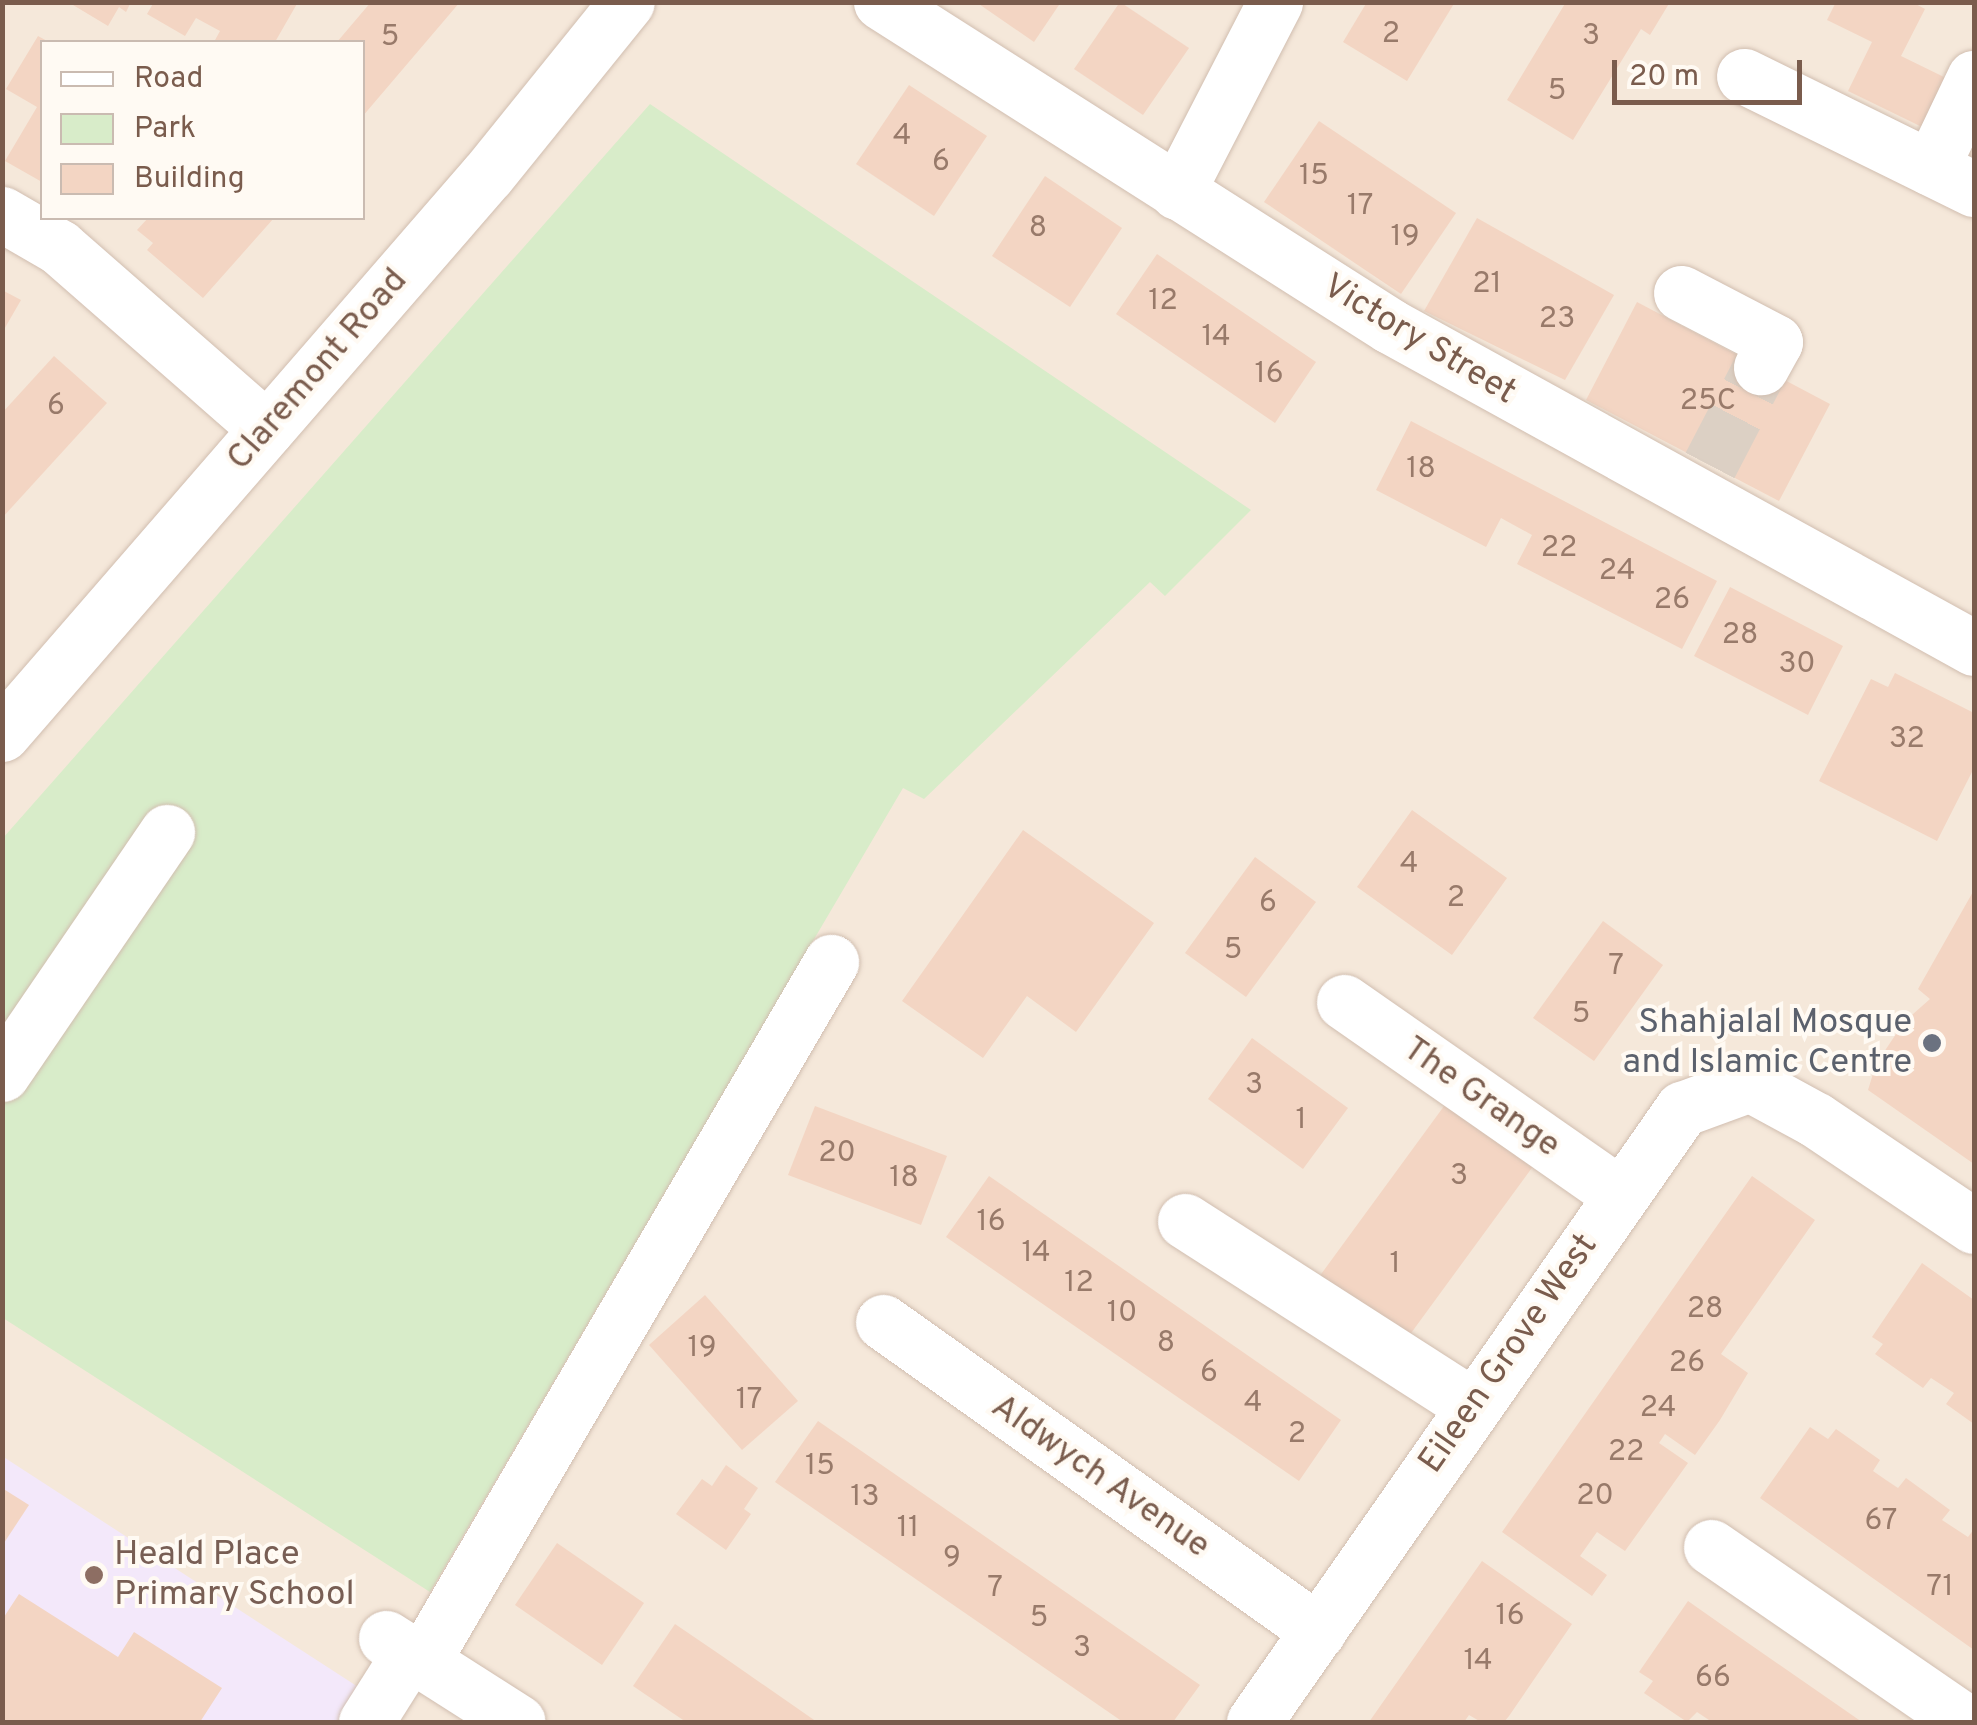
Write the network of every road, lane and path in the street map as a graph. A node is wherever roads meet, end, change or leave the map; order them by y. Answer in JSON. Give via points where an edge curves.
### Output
{"nodes":[{"id":1,"x":628,"y":2,"type":"edge"},
{"id":2,"x":881,"y":2,"type":"edge"},
{"id":3,"x":1275,"y":2,"type":"edge"},
{"id":4,"x":1744,"y":76,"type":"dead end"},
{"id":5,"x":1974,"y":78,"type":"edge"},
{"id":6,"x":1953,"y":179,"type":"edge"},
{"id":7,"x":1178,"y":192,"type":"junction"},
{"id":8,"x":2,"y":214,"type":"edge"},
{"id":9,"x":1681,"y":294,"type":"dead end"},
{"id":10,"x":1761,"y":367,"type":"tunnel mouth"},
{"id":11,"x":268,"y":429,"type":"junction"},
{"id":12,"x":1974,"y":648,"type":"edge"},
{"id":13,"x":7,"y":721,"type":"edge"},
{"id":14,"x":167,"y":832,"type":"dead end"},
{"id":15,"x":832,"y":962,"type":"dead end"},
{"id":16,"x":1344,"y":1002,"type":"dead end"},
{"id":17,"x":2,"y":1074,"type":"edge"},
{"id":18,"x":1619,"y":1194,"type":"junction"},
{"id":19,"x":1185,"y":1221,"type":"dead end"},
{"id":20,"x":1974,"y":1226,"type":"edge"},
{"id":21,"x":883,"y":1322,"type":"dead end"},
{"id":22,"x":1473,"y":1406,"type":"junction"},
{"id":23,"x":1711,"y":1547,"type":"dead end"},
{"id":24,"x":1318,"y":1631,"type":"junction"},
{"id":25,"x":405,"y":1651,"type":"junction"},
{"id":26,"x":366,"y":1722,"type":"edge"},
{"id":27,"x":518,"y":1722,"type":"edge"},
{"id":28,"x":1254,"y":1722,"type":"edge"},
{"id":29,"x":1966,"y":1722,"type":"edge"}],
"edges":[{"from":1,"to":11,"type":"street","name":"Claremont Road"},
{"from":2,"to":7,"type":"street","name":"Victory Street"},
{"from":3,"to":7,"type":"street"},
{"from":4,"to":6,"type":"street"},
{"from":5,"to":6,"type":"street"},
{"from":7,"to":12,"type":"street","name":"Victory Street","via":[[1390,326],[1702,480]]},
{"from":8,"to":11,"type":"street","via":[[60,247]]},
{"from":9,"to":10,"type":"street","via":[[1774,342]]},
{"from":11,"to":13,"type":"street","name":"Claremont Road"},
{"from":14,"to":17,"type":"street"},
{"from":15,"to":25,"type":"street"},
{"from":16,"to":18,"type":"street","name":"The Grange"},
{"from":18,"to":20,"type":"street","name":"Eileen Grove West","via":[[1682,1109],[1750,1084]]},
{"from":18,"to":22,"type":"street","name":"Eileen Grove West"},
{"from":19,"to":22,"type":"street"},
{"from":21,"to":24,"type":"street","name":"Aldwych Avenue"},
{"from":22,"to":24,"type":"street","name":"Eileen Grove West"},
{"from":23,"to":29,"type":"street"},
{"from":24,"to":28,"type":"street","name":"Eileen Grove West"},
{"from":25,"to":26,"type":"street"},
{"from":25,"to":27,"type":"street"}]}
